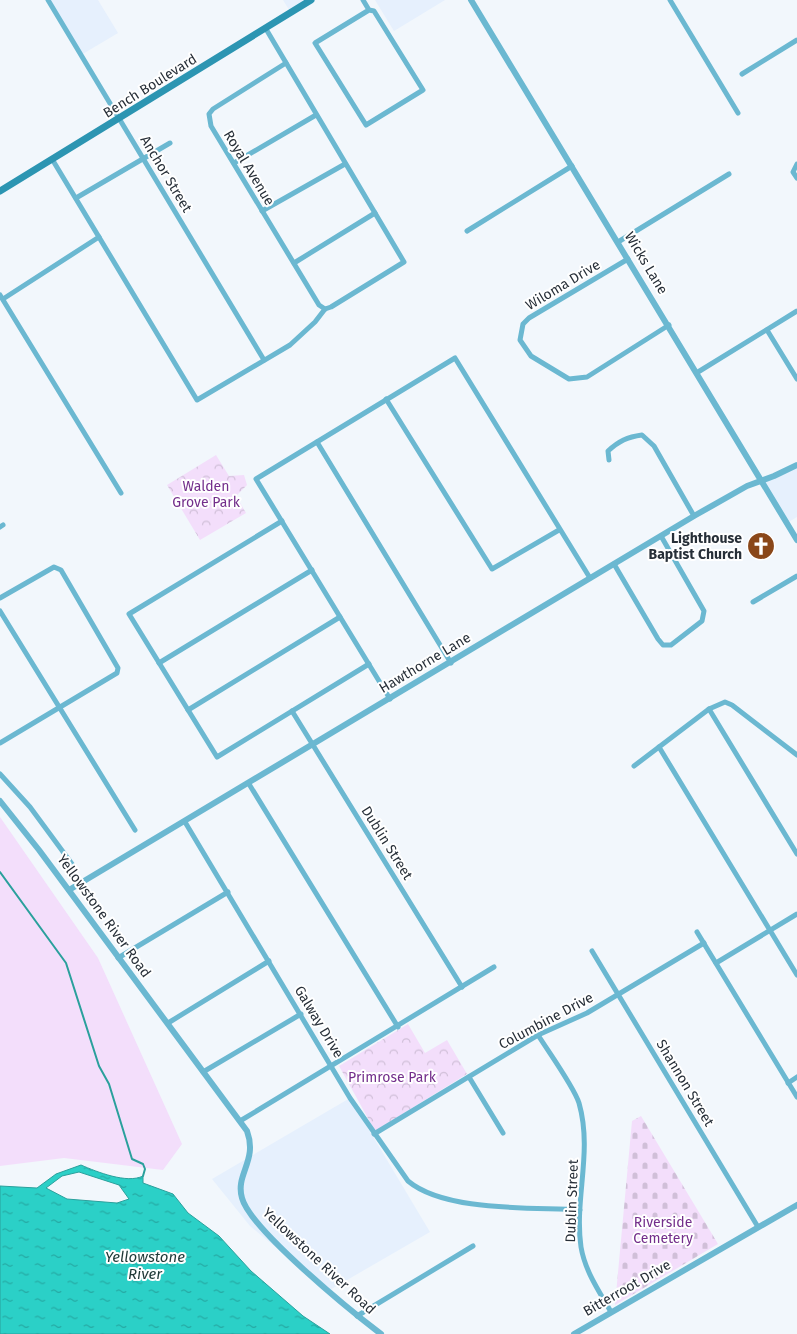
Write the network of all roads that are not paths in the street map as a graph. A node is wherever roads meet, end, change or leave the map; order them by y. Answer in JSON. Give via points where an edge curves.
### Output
{"nodes":[{"id":1,"x":48,"y":0,"type":"edge"},
{"id":2,"x":311,"y":0,"type":"edge"},
{"id":3,"x":363,"y":0,"type":"edge"},
{"id":4,"x":471,"y":0,"type":"edge"},
{"id":5,"x":670,"y":0,"type":"edge"},
{"id":6,"x":369,"y":10,"type":"junction"},
{"id":7,"x":266,"y":29,"type":"junction"},
{"id":8,"x":797,"y":40,"type":"edge"},
{"id":9,"x":286,"y":63,"type":"junction"},
{"id":10,"x":742,"y":74,"type":"dead end"},
{"id":11,"x":738,"y":113,"type":"dead end"},
{"id":12,"x":316,"y":115,"type":"junction"},
{"id":13,"x":120,"y":119,"type":"junction"},
{"id":14,"x":170,"y":143,"type":"dead end"},
{"id":15,"x":52,"y":159,"type":"junction"},
{"id":16,"x":144,"y":160,"type":"junction"},
{"id":17,"x":234,"y":163,"type":"junction"},
{"id":18,"x":344,"y":164,"type":"junction"},
{"id":19,"x":797,"y":164,"type":"edge"},
{"id":20,"x":572,"y":166,"type":"junction"},
{"id":21,"x":730,"y":174,"type":"dead end"},
{"id":22,"x":797,"y":178,"type":"edge"},
{"id":23,"x":0,"y":191,"type":"edge"},
{"id":24,"x":76,"y":198,"type":"junction"},
{"id":25,"x":262,"y":211,"type":"junction"},
{"id":26,"x":375,"y":213,"type":"junction"},
{"id":27,"x":467,"y":231,"type":"dead end"},
{"id":28,"x":99,"y":237,"type":"junction"},
{"id":29,"x":618,"y":242,"type":"junction"},
{"id":30,"x":628,"y":258,"type":"junction"},
{"id":31,"x":294,"y":263,"type":"junction"},
{"id":32,"x":1,"y":297,"type":"edge"},
{"id":33,"x":325,"y":308,"type":"junction"},
{"id":34,"x":797,"y":311,"type":"edge"},
{"id":35,"x":669,"y":325,"type":"junction"},
{"id":36,"x":767,"y":330,"type":"junction"},
{"id":37,"x":264,"y":360,"type":"junction"},
{"id":38,"x":698,"y":372,"type":"junction"},
{"id":39,"x":797,"y":379,"type":"edge"},
{"id":40,"x":386,"y":399,"type":"junction"},
{"id":41,"x":317,"y":442,"type":"junction"},
{"id":42,"x":609,"y":460,"type":"dead end"},
{"id":43,"x":797,"y":464,"type":"edge"},
{"id":44,"x":761,"y":480,"type":"junction"},
{"id":45,"x":122,"y":493,"type":"dead end"},
{"id":46,"x":694,"y":516,"type":"junction"},
{"id":47,"x":282,"y":521,"type":"junction"},
{"id":48,"x":560,"y":530,"type":"junction"},
{"id":49,"x":661,"y":536,"type":"junction"},
{"id":50,"x":797,"y":540,"type":"edge"},
{"id":51,"x":614,"y":564,"type":"junction"},
{"id":52,"x":312,"y":570,"type":"junction"},
{"id":53,"x":797,"y":576,"type":"edge"},
{"id":54,"x":590,"y":578,"type":"junction"},
{"id":55,"x":0,"y":598,"type":"edge"},
{"id":56,"x":753,"y":602,"type":"dead end"},
{"id":57,"x":0,"y":611,"type":"edge"},
{"id":58,"x":340,"y":617,"type":"junction"},
{"id":59,"x":160,"y":663,"type":"junction"},
{"id":60,"x":451,"y":663,"type":"junction"},
{"id":61,"x":369,"y":664,"type":"junction"},
{"id":62,"x":390,"y":699,"type":"junction"},
{"id":63,"x":59,"y":708,"type":"junction"},
{"id":64,"x":708,"y":709,"type":"junction"},
{"id":65,"x":188,"y":710,"type":"junction"},
{"id":66,"x":292,"y":711,"type":"junction"},
{"id":67,"x":0,"y":743,"type":"edge"},
{"id":68,"x":313,"y":744,"type":"junction"},
{"id":69,"x":659,"y":747,"type":"junction"},
{"id":70,"x":797,"y":755,"type":"edge"},
{"id":71,"x":634,"y":766,"type":"dead end"},
{"id":72,"x":0,"y":774,"type":"edge"},
{"id":73,"x":249,"y":784,"type":"junction"},
{"id":74,"x":0,"y":801,"type":"edge"},
{"id":75,"x":185,"y":822,"type":"junction"},
{"id":76,"x":135,"y":830,"type":"dead end"},
{"id":77,"x":797,"y":854,"type":"edge"},
{"id":78,"x":72,"y":864,"type":"dead end"},
{"id":79,"x":69,"y":890,"type":"junction"},
{"id":80,"x":228,"y":892,"type":"junction"},
{"id":81,"x":797,"y":914,"type":"edge"},
{"id":82,"x":770,"y":930,"type":"junction"},
{"id":83,"x":697,"y":932,"type":"dead end"},
{"id":84,"x":704,"y":943,"type":"junction"},
{"id":85,"x":592,"y":952,"type":"dead end"},
{"id":86,"x":118,"y":958,"type":"junction"},
{"id":87,"x":269,"y":961,"type":"junction"},
{"id":88,"x":716,"y":963,"type":"junction"},
{"id":89,"x":494,"y":968,"type":"dead end"},
{"id":90,"x":797,"y":975,"type":"edge"},
{"id":91,"x":462,"y":987,"type":"junction"},
{"id":92,"x":619,"y":995,"type":"junction"},
{"id":93,"x":301,"y":1014,"type":"junction"},
{"id":94,"x":168,"y":1023,"type":"junction"},
{"id":95,"x":398,"y":1027,"type":"junction"},
{"id":96,"x":538,"y":1034,"type":"junction"},
{"id":97,"x":333,"y":1067,"type":"junction"},
{"id":98,"x":203,"y":1072,"type":"junction"},
{"id":99,"x":469,"y":1077,"type":"junction"},
{"id":100,"x":797,"y":1078,"type":"edge"},
{"id":101,"x":788,"y":1083,"type":"junction"},
{"id":102,"x":797,"y":1097,"type":"edge"},
{"id":103,"x":240,"y":1121,"type":"junction"},
{"id":104,"x":503,"y":1133,"type":"dead end"},
{"id":105,"x":374,"y":1134,"type":"junction"},
{"id":106,"x":797,"y":1205,"type":"edge"},
{"id":107,"x":580,"y":1210,"type":"junction"},
{"id":108,"x":758,"y":1227,"type":"junction"},
{"id":109,"x":473,"y":1246,"type":"dead end"},
{"id":110,"x":611,"y":1312,"type":"junction"},
{"id":111,"x":357,"y":1316,"type":"junction"},
{"id":112,"x":381,"y":1334,"type":"edge"},
{"id":113,"x":574,"y":1334,"type":"edge"}],
"edges":[{"from":1,"to":13,"type":"street","name":"Anchor Street"},
{"from":2,"to":7,"type":"main road","name":"Bench Boulevard"},
{"from":3,"to":6,"type":"street"},
{"from":4,"to":20,"type":"street","name":"Wicks Lane"},
{"from":5,"to":11,"type":"street"},
{"from":6,"to":6,"type":"street","via":[[374,11],[423,90],[366,125],[315,43]]},
{"from":7,"to":9,"type":"street"},
{"from":7,"to":13,"type":"main road","name":"Bench Boulevard"},
{"from":8,"to":10,"type":"street"},
{"from":9,"to":12,"type":"street"},
{"from":9,"to":17,"type":"street","name":"Royal Avenue","via":[[210,114],[211,126]]},
{"from":12,"to":17,"type":"street"},
{"from":12,"to":18,"type":"street"},
{"from":13,"to":15,"type":"main road","name":"Bench Boulevard"},
{"from":13,"to":16,"type":"street","name":"Anchor Street"},
{"from":14,"to":16,"type":"street"},
{"from":15,"to":23,"type":"main road","name":"Bench Boulevard"},
{"from":15,"to":24,"type":"street"},
{"from":16,"to":24,"type":"street"},
{"from":16,"to":37,"type":"street","name":"Anchor Street"},
{"from":17,"to":25,"type":"street","name":"Royal Avenue"},
{"from":18,"to":25,"type":"street"},
{"from":18,"to":26,"type":"street"},
{"from":19,"to":22,"type":"street","via":[[794,172]]},
{"from":20,"to":27,"type":"street"},
{"from":20,"to":29,"type":"street","name":"Wicks Lane"},
{"from":21,"to":29,"type":"street"},
{"from":24,"to":28,"type":"street"},
{"from":25,"to":31,"type":"street","name":"Royal Avenue"},
{"from":26,"to":31,"type":"street"},
{"from":26,"to":33,"type":"street","via":[[404,262]]},
{"from":28,"to":32,"type":"street"},
{"from":28,"to":37,"type":"street","via":[[198,400]]},
{"from":29,"to":30,"type":"street","name":"Wicks Lane"},
{"from":30,"to":35,"type":"street","name":"Wicks Lane"},
{"from":30,"to":35,"type":"street","name":"Wiloma Drive","via":[[529,318],[523,324],[520,340],[531,356],[569,379],[587,377]]},
{"from":31,"to":33,"type":"street","name":"Royal Avenue","via":[[319,304]]},
{"from":32,"to":45,"type":"street"},
{"from":33,"to":37,"type":"street","via":[[290,345]]},
{"from":34,"to":36,"type":"street"},
{"from":35,"to":38,"type":"street","name":"Wicks Lane"},
{"from":36,"to":38,"type":"street"},
{"from":36,"to":39,"type":"street"},
{"from":38,"to":44,"type":"street","name":"Wicks Lane"},
{"from":40,"to":41,"type":"street"},
{"from":40,"to":48,"type":"street","via":[[492,569]]},
{"from":40,"to":48,"type":"street","via":[[455,358]]},
{"from":41,"to":47,"type":"street","via":[[256,479]]},
{"from":41,"to":60,"type":"street"},
{"from":42,"to":46,"type":"street","via":[[608,451],[617,442],[642,435],[654,446]]},
{"from":43,"to":44,"type":"street","name":"Hawthorne Lane"},
{"from":44,"to":46,"type":"street","name":"Hawthorne Lane"},
{"from":44,"to":50,"type":"street","name":"Wicks Lane"},
{"from":46,"to":49,"type":"street","name":"Hawthorne Lane"},
{"from":47,"to":52,"type":"street"},
{"from":47,"to":59,"type":"street","via":[[129,614]]},
{"from":48,"to":54,"type":"street"},
{"from":49,"to":51,"type":"street","name":"Hawthorne Lane"},
{"from":49,"to":51,"type":"street","via":[[704,611],[702,621],[671,646],[662,645]]},
{"from":51,"to":54,"type":"street","name":"Hawthorne Lane"},
{"from":52,"to":58,"type":"street"},
{"from":52,"to":59,"type":"street"},
{"from":53,"to":56,"type":"street"},
{"from":54,"to":60,"type":"street","name":"Hawthorne Lane"},
{"from":55,"to":63,"type":"street","via":[[54,566],[61,570],[118,668],[117,672]]},
{"from":57,"to":63,"type":"street"},
{"from":58,"to":61,"type":"street"},
{"from":58,"to":65,"type":"street"},
{"from":59,"to":65,"type":"street"},
{"from":60,"to":62,"type":"street","name":"Hawthorne Lane"},
{"from":61,"to":62,"type":"street"},
{"from":61,"to":66,"type":"street"},
{"from":62,"to":68,"type":"street","name":"Hawthorne Lane"},
{"from":63,"to":67,"type":"street"},
{"from":63,"to":76,"type":"street"},
{"from":64,"to":69,"type":"street"},
{"from":64,"to":70,"type":"street","via":[[725,702],[732,705]]},
{"from":64,"to":77,"type":"street"},
{"from":65,"to":66,"type":"street","via":[[217,757]]},
{"from":66,"to":68,"type":"street","name":"Dublin Street"},
{"from":68,"to":73,"type":"street","name":"Hawthorne Lane"},
{"from":68,"to":91,"type":"street","name":"Dublin Street"},
{"from":69,"to":71,"type":"street"},
{"from":69,"to":82,"type":"street"},
{"from":72,"to":78,"type":"street","via":[[30,807]]},
{"from":73,"to":75,"type":"street","name":"Hawthorne Lane"},
{"from":73,"to":95,"type":"street"},
{"from":74,"to":79,"type":"street","name":"Yellowstone River Road"},
{"from":75,"to":79,"type":"street","name":"Hawthorne Lane"},
{"from":75,"to":80,"type":"street","name":"Galway Drive"},
{"from":79,"to":86,"type":"street","name":"Yellowstone River Road"},
{"from":80,"to":86,"type":"street"},
{"from":80,"to":87,"type":"street","name":"Galway Drive"},
{"from":81,"to":82,"type":"street"},
{"from":82,"to":88,"type":"street"},
{"from":82,"to":90,"type":"street"},
{"from":83,"to":84,"type":"street"},
{"from":84,"to":88,"type":"street"},
{"from":84,"to":92,"type":"street","name":"Columbine Drive"},
{"from":85,"to":92,"type":"street","name":"Shannon Street"},
{"from":86,"to":94,"type":"street","name":"Yellowstone River Road"},
{"from":87,"to":93,"type":"street","name":"Galway Drive"},
{"from":87,"to":94,"type":"street"},
{"from":88,"to":101,"type":"street"},
{"from":89,"to":91,"type":"street"},
{"from":91,"to":95,"type":"street"},
{"from":92,"to":96,"type":"street","name":"Columbine Drive"},
{"from":92,"to":108,"type":"street","name":"Shannon Street"},
{"from":93,"to":97,"type":"street","name":"Galway Drive"},
{"from":93,"to":98,"type":"street"},
{"from":94,"to":98,"type":"street","name":"Yellowstone River Road"},
{"from":95,"to":97,"type":"street"},
{"from":96,"to":99,"type":"street","name":"Columbine Drive"},
{"from":96,"to":107,"type":"street","name":"Dublin Street","via":[[579,1102],[585,1168]]},
{"from":97,"to":103,"type":"street"},
{"from":97,"to":105,"type":"street","name":"Galway Drive"},
{"from":98,"to":103,"type":"street","name":"Yellowstone River Road"},
{"from":99,"to":104,"type":"street"},
{"from":99,"to":105,"type":"street","name":"Columbine Drive"},
{"from":100,"to":101,"type":"street"},
{"from":101,"to":102,"type":"street"},
{"from":103,"to":111,"type":"street","name":"Yellowstone River Road","via":[[252,1143],[240,1185],[248,1213]]},
{"from":105,"to":107,"type":"street","name":"Galway Drive","via":[[408,1181],[431,1195],[472,1203]]},
{"from":106,"to":108,"type":"street","name":"Bitterroot Drive"},
{"from":107,"to":110,"type":"street","name":"Dublin Street","via":[[585,1265]]},
{"from":108,"to":110,"type":"street","name":"Bitterroot Drive"},
{"from":109,"to":111,"type":"street"},
{"from":110,"to":113,"type":"street","name":"Bitterroot Drive"},
{"from":111,"to":112,"type":"street","name":"Yellowstone River Road"}]}
